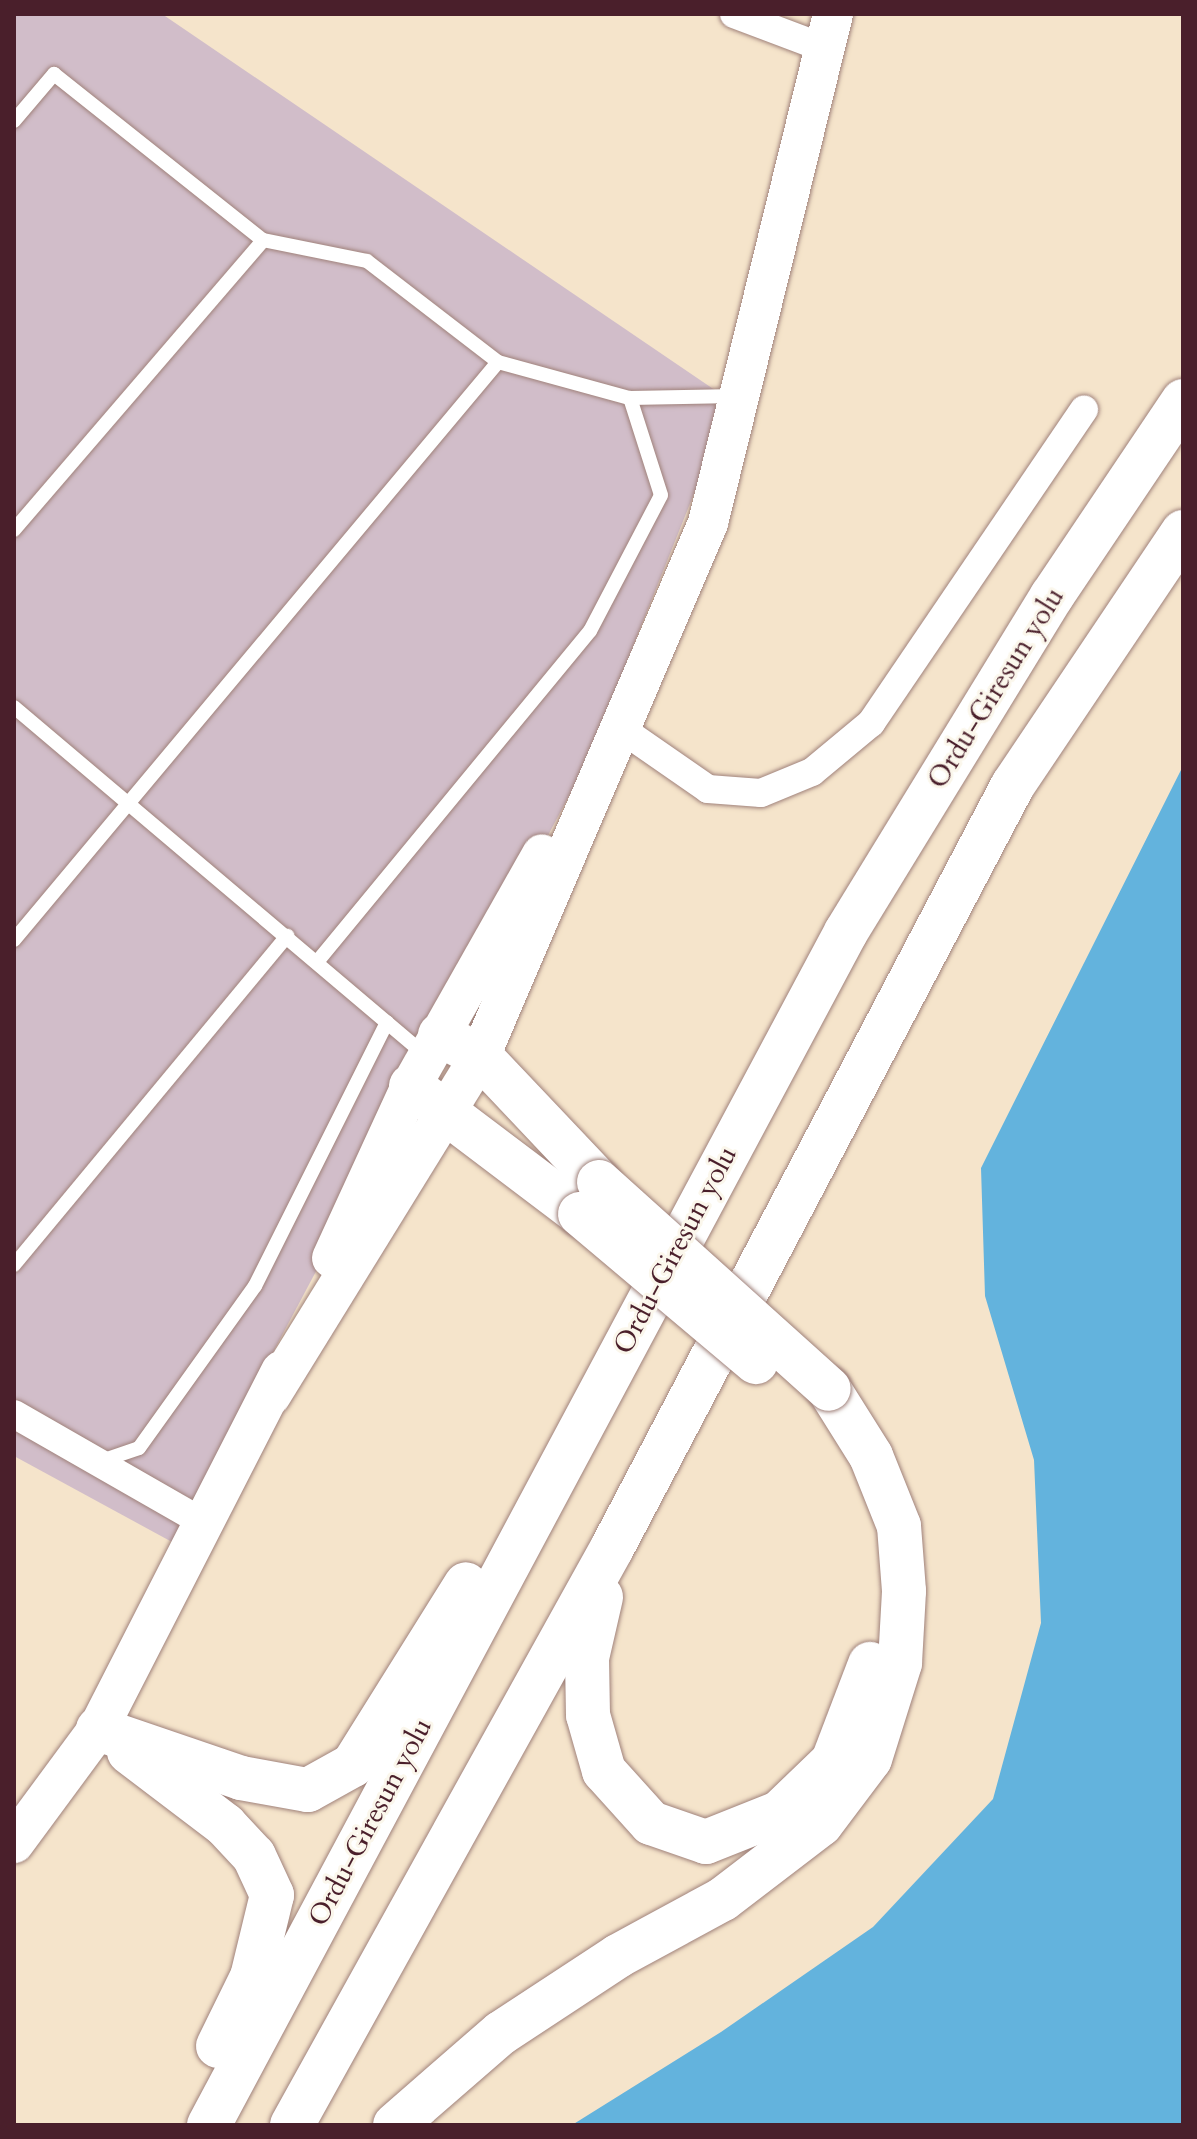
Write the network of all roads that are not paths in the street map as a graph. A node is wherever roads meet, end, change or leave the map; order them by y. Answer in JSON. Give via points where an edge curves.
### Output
{"nodes":[{"id":1,"x":734,"y":14,"type":"edge"},
{"id":2,"x":828,"y":31,"type":"edge"},
{"id":3,"x":14,"y":121,"type":"edge"},
{"id":4,"x":263,"y":240,"type":"junction"},
{"id":5,"x":498,"y":362,"type":"junction"},
{"id":6,"x":738,"y":396,"type":"junction"},
{"id":7,"x":630,"y":398,"type":"junction"},
{"id":8,"x":1183,"y":401,"type":"edge"},
{"id":9,"x":1084,"y":409,"type":"dead end"},
{"id":10,"x":14,"y":530,"type":"edge"},
{"id":11,"x":1183,"y":532,"type":"edge"},
{"id":12,"x":14,"y":707,"type":"edge"},
{"id":13,"x":620,"y":728,"type":"junction"},
{"id":14,"x":129,"y":803,"type":"junction"},
{"id":15,"x":287,"y":936,"type":"junction"},
{"id":16,"x":14,"y":940,"type":"edge"},
{"id":17,"x":317,"y":962,"type":"junction"},
{"id":18,"x":387,"y":1022,"type":"junction"},
{"id":19,"x":480,"y":1056,"type":"junction"},
{"id":20,"x":426,"y":1059,"type":"junction"},
{"id":21,"x":447,"y":1113,"type":"junction"},
{"id":22,"x":589,"y":1198,"type":"junction"},
{"id":23,"x":14,"y":1265,"type":"edge"},
{"id":24,"x":608,"y":1374,"type":"junction"},
{"id":25,"x":271,"y":1395,"type":"junction"},
{"id":26,"x":820,"y":1399,"type":"junction"},
{"id":27,"x":14,"y":1414,"type":"edge"},
{"id":28,"x":96,"y":1463,"type":"junction"},
{"id":29,"x":204,"y":1523,"type":"junction"},
{"id":30,"x":612,"y":1548,"type":"junction"},
{"id":31,"x":98,"y":1729,"type":"junction"},
{"id":32,"x":14,"y":1843,"type":"edge"},
{"id":33,"x":178,"y":2125,"type":"edge"},
{"id":34,"x":209,"y":2125,"type":"edge"},
{"id":35,"x":292,"y":2125,"type":"edge"},
{"id":36,"x":395,"y":2125,"type":"edge"}],
"edges":[{"from":1,"to":2,"type":"street"},
{"from":2,"to":6,"type":"main road"},
{"from":3,"to":4,"type":"lane","via":[[54,74]]},
{"from":4,"to":5,"type":"lane","via":[[367,261]]},
{"from":4,"to":10,"type":"lane"},
{"from":5,"to":7,"type":"lane"},
{"from":5,"to":14,"type":"lane"},
{"from":6,"to":7,"type":"lane"},
{"from":6,"to":13,"type":"main road","via":[[708,523]]},
{"from":7,"to":17,"type":"lane","via":[[661,495],[590,631]]},
{"from":8,"to":24,"type":"highway","name":"Ordu-Giresun yolu","via":[[1052,596],[846,932]]},
{"from":9,"to":13,"type":"street","via":[[871,723],[812,772],[761,793],[708,789]]},
{"from":11,"to":30,"type":"highway","via":[[1013,785]]},
{"from":12,"to":14,"type":"lane"},
{"from":13,"to":19,"type":"main road"},
{"from":13,"to":20,"type":"main road"},
{"from":14,"to":15,"type":"lane"},
{"from":14,"to":16,"type":"lane"},
{"from":15,"to":17,"type":"lane"},
{"from":15,"to":23,"type":"lane"},
{"from":17,"to":18,"type":"lane"},
{"from":18,"to":20,"type":"lane"},
{"from":18,"to":28,"type":"lane","via":[[255,1286],[139,1448]]},
{"from":19,"to":20,"type":"highway"},
{"from":19,"to":21,"type":"main road"},
{"from":19,"to":22,"type":"highway"},
{"from":20,"to":21,"type":"highway"},
{"from":20,"to":25,"type":"main road"},
{"from":21,"to":22,"type":"highway"},
{"from":21,"to":25,"type":"main road"},
{"from":22,"to":26,"type":"highway","bridge":true},
{"from":24,"to":31,"type":"highway","via":[[529,1475],[353,1765],[308,1790],[277,1787]]},
{"from":24,"to":34,"type":"highway","name":"Ordu-Giresun yolu"},
{"from":25,"to":29,"type":"main road"},
{"from":26,"to":30,"type":"highway","via":[[870,1530],[880,1609],[868,1678],[833,1761],[779,1813],[706,1842],[651,1823],[604,1771],[588,1715],[587,1658]]},
{"from":26,"to":36,"type":"highway","via":[[871,1456],[899,1526],[904,1591],[900,1663],[870,1759],[821,1824],[723,1899],[618,1956],[501,2033]]},
{"from":27,"to":28,"type":"street"},
{"from":28,"to":29,"type":"street"},
{"from":29,"to":31,"type":"main road"},
{"from":30,"to":35,"type":"highway"},
{"from":31,"to":32,"type":"main road"},
{"from":31,"to":33,"type":"highway","name":"Ordu-Giresun yolu","via":[[225,1825],[254,1856],[272,1895],[252,1977]]}]}
